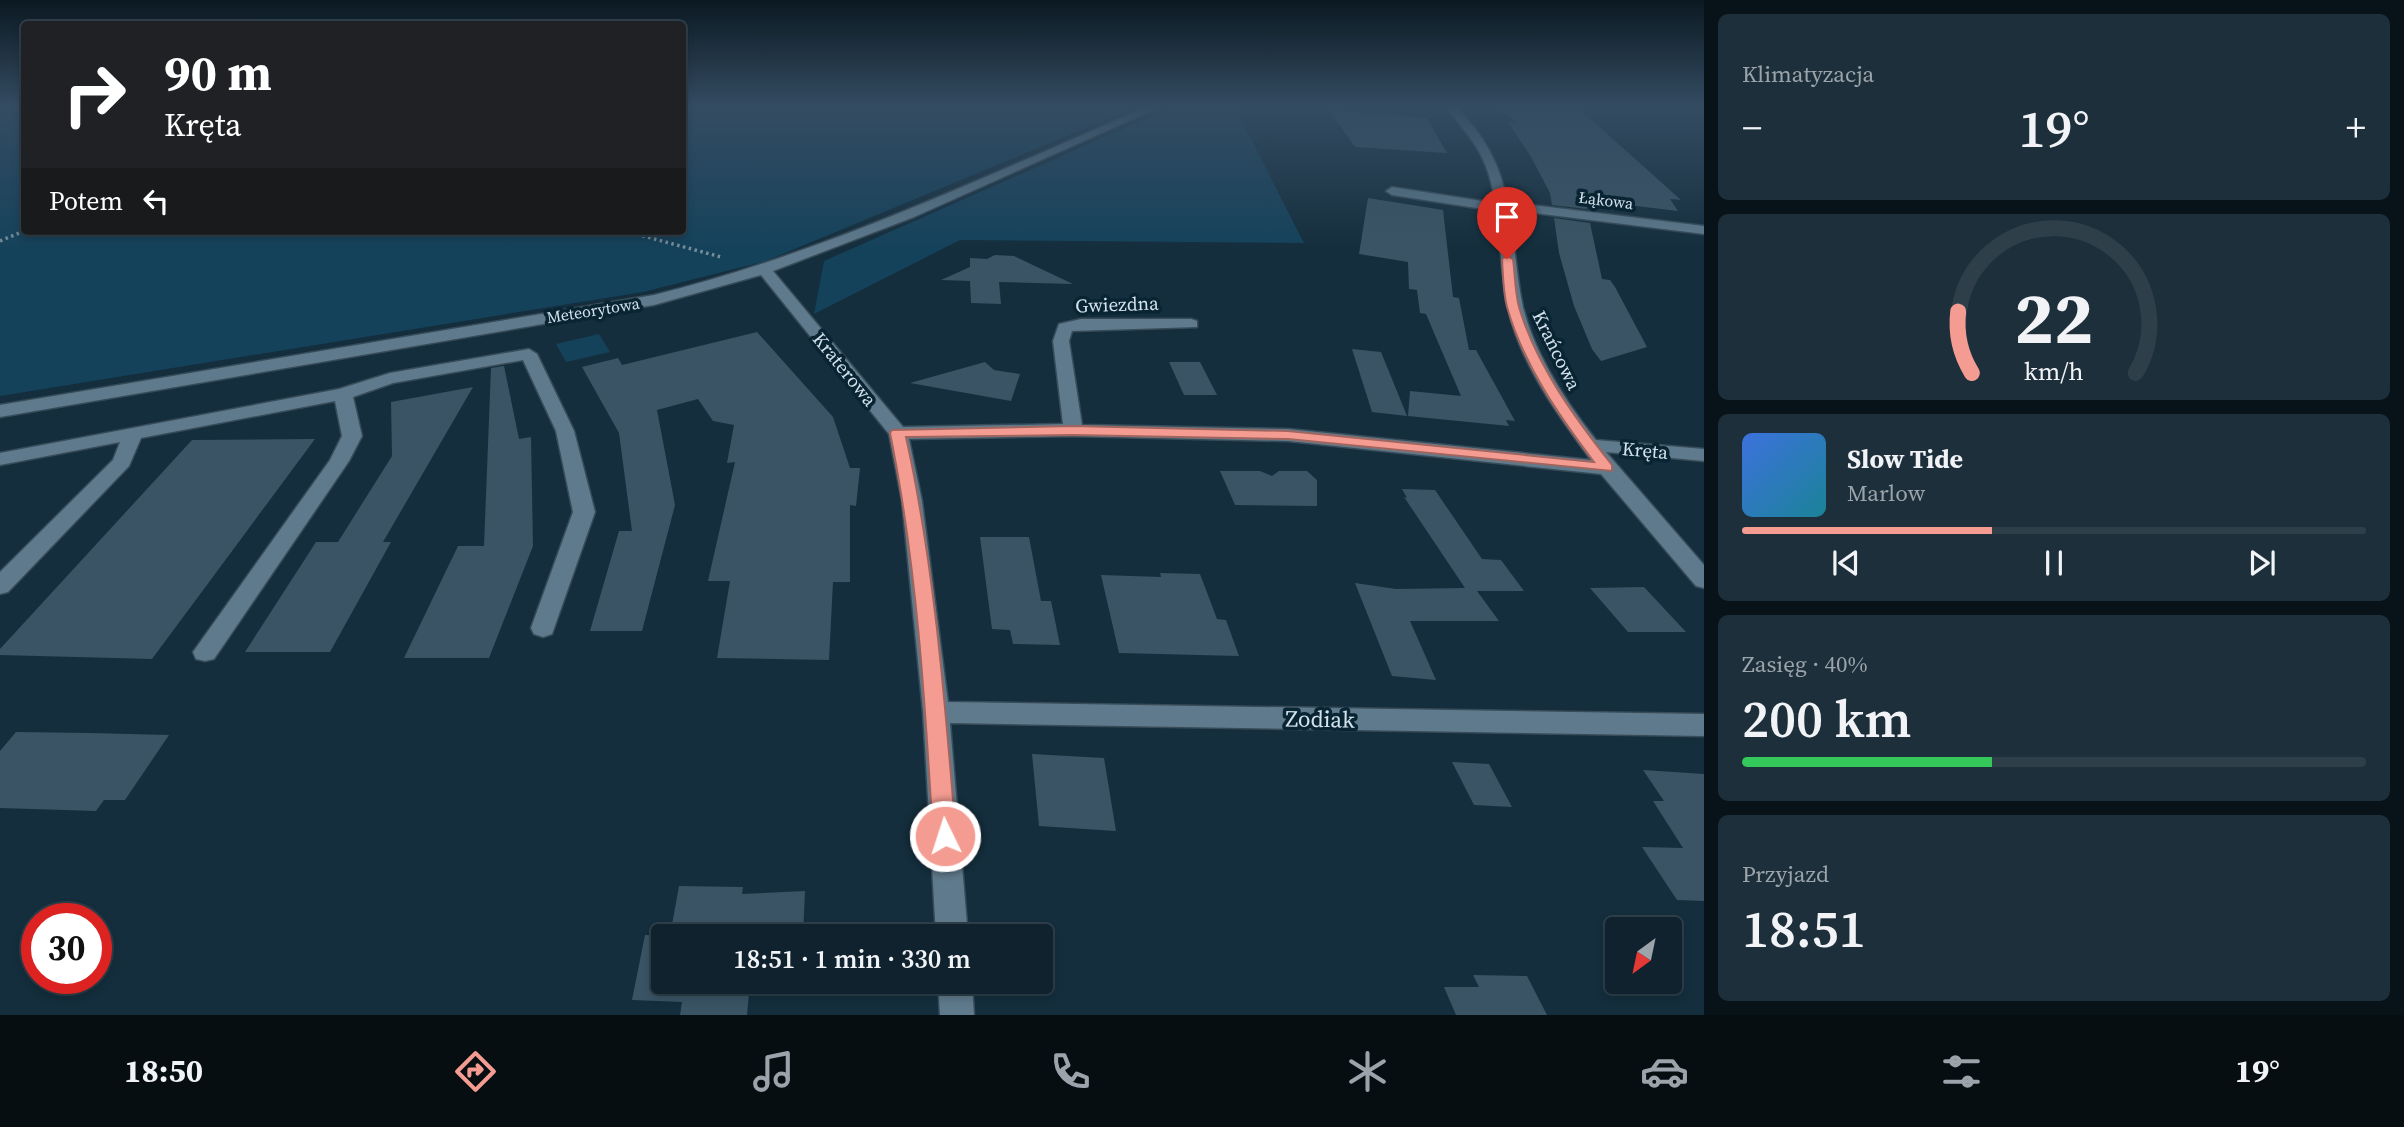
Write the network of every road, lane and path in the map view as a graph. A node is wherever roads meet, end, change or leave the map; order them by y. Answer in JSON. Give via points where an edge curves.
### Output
{"nodes":[{"id":1,"x":1047,"y":153,"type":"edge"},
{"id":2,"x":1488,"y":153,"type":"edge"},
{"id":3,"x":1392,"y":191,"type":"dead end"},
{"id":4,"x":1504,"y":206,"type":"junction"},
{"id":5,"x":1704,"y":230,"type":"edge"},
{"id":6,"x":21,"y":232,"type":"edge"},
{"id":7,"x":639,"y":235,"type":"edge"},
{"id":8,"x":0,"y":242,"type":"edge"},
{"id":9,"x":765,"y":271,"type":"junction"},
{"id":10,"x":1191,"y":324,"type":"dead end"},
{"id":11,"x":446,"y":335,"type":"junction"},
{"id":12,"x":453,"y":366,"type":"junction"},
{"id":13,"x":343,"y":394,"type":"junction"},
{"id":14,"x":0,"y":411,"type":"edge"},
{"id":15,"x":1073,"y":430,"type":"junction"},
{"id":16,"x":133,"y":433,"type":"junction"},
{"id":17,"x":898,"y":433,"type":"junction"},
{"id":18,"x":1587,"y":445,"type":"junction"},
{"id":19,"x":1704,"y":455,"type":"edge"},
{"id":20,"x":0,"y":459,"type":"edge"},
{"id":21,"x":1606,"y":468,"type":"junction"},
{"id":22,"x":1704,"y":580,"type":"edge"},
{"id":23,"x":0,"y":586,"type":"edge"},
{"id":24,"x":543,"y":628,"type":"dead end"},
{"id":25,"x":205,"y":652,"type":"dead end"},
{"id":26,"x":936,"y":712,"type":"junction"},
{"id":27,"x":1704,"y":725,"type":"edge"},
{"id":28,"x":951,"y":924,"type":"edge"},
{"id":29,"x":956,"y":994,"type":"edge"},
{"id":30,"x":957,"y":1015,"type":"edge"}],
"edges":[{"from":1,"to":9,"type":"street","name":"Meteorytowa"},
{"from":2,"to":4,"type":"street","name":"Krańcowa"},
{"from":3,"to":4,"type":"street","name":"Łąkowa"},
{"from":4,"to":5,"type":"street","name":"Łąkowa"},
{"from":4,"to":18,"type":"street","name":"Krańcowa","via":[[1513,306],[1544,377]]},
{"from":6,"to":8,"type":"path"},
{"from":7,"to":9,"type":"path"},
{"from":9,"to":11,"type":"street","name":"Meteorytowa","via":[[654,300]]},
{"from":9,"to":17,"type":"street","name":"Kraterowa"},
{"from":10,"to":15,"type":"street","name":"Gwiezdna","via":[[1065,327],[1061,341]]},
{"from":11,"to":12,"type":"street"},
{"from":11,"to":14,"type":"street","name":"Meteorytowa"},
{"from":12,"to":13,"type":"street"},
{"from":12,"to":24,"type":"street","via":[[529,354],[565,432],[584,512]]},
{"from":13,"to":16,"type":"street"},
{"from":13,"to":25,"type":"street","via":[[352,436],[340,461]]},
{"from":15,"to":17,"type":"street","name":"Kręta"},
{"from":15,"to":21,"type":"street","name":"Kręta","via":[[1329,438]]},
{"from":16,"to":20,"type":"street"},
{"from":16,"to":23,"type":"street","via":[[122,462]]},
{"from":17,"to":26,"type":"street","name":"Kraterowa","via":[[912,501]]},
{"from":18,"to":19,"type":"street","name":"Kręta"},
{"from":18,"to":21,"type":"street","name":"Krańcowa"},
{"from":21,"to":22,"type":"street","name":"Krańcowa"},
{"from":26,"to":27,"type":"street","name":"Zodiak"},
{"from":26,"to":28,"type":"street","name":"Kraterowa"},
{"from":29,"to":30,"type":"street"}]}
